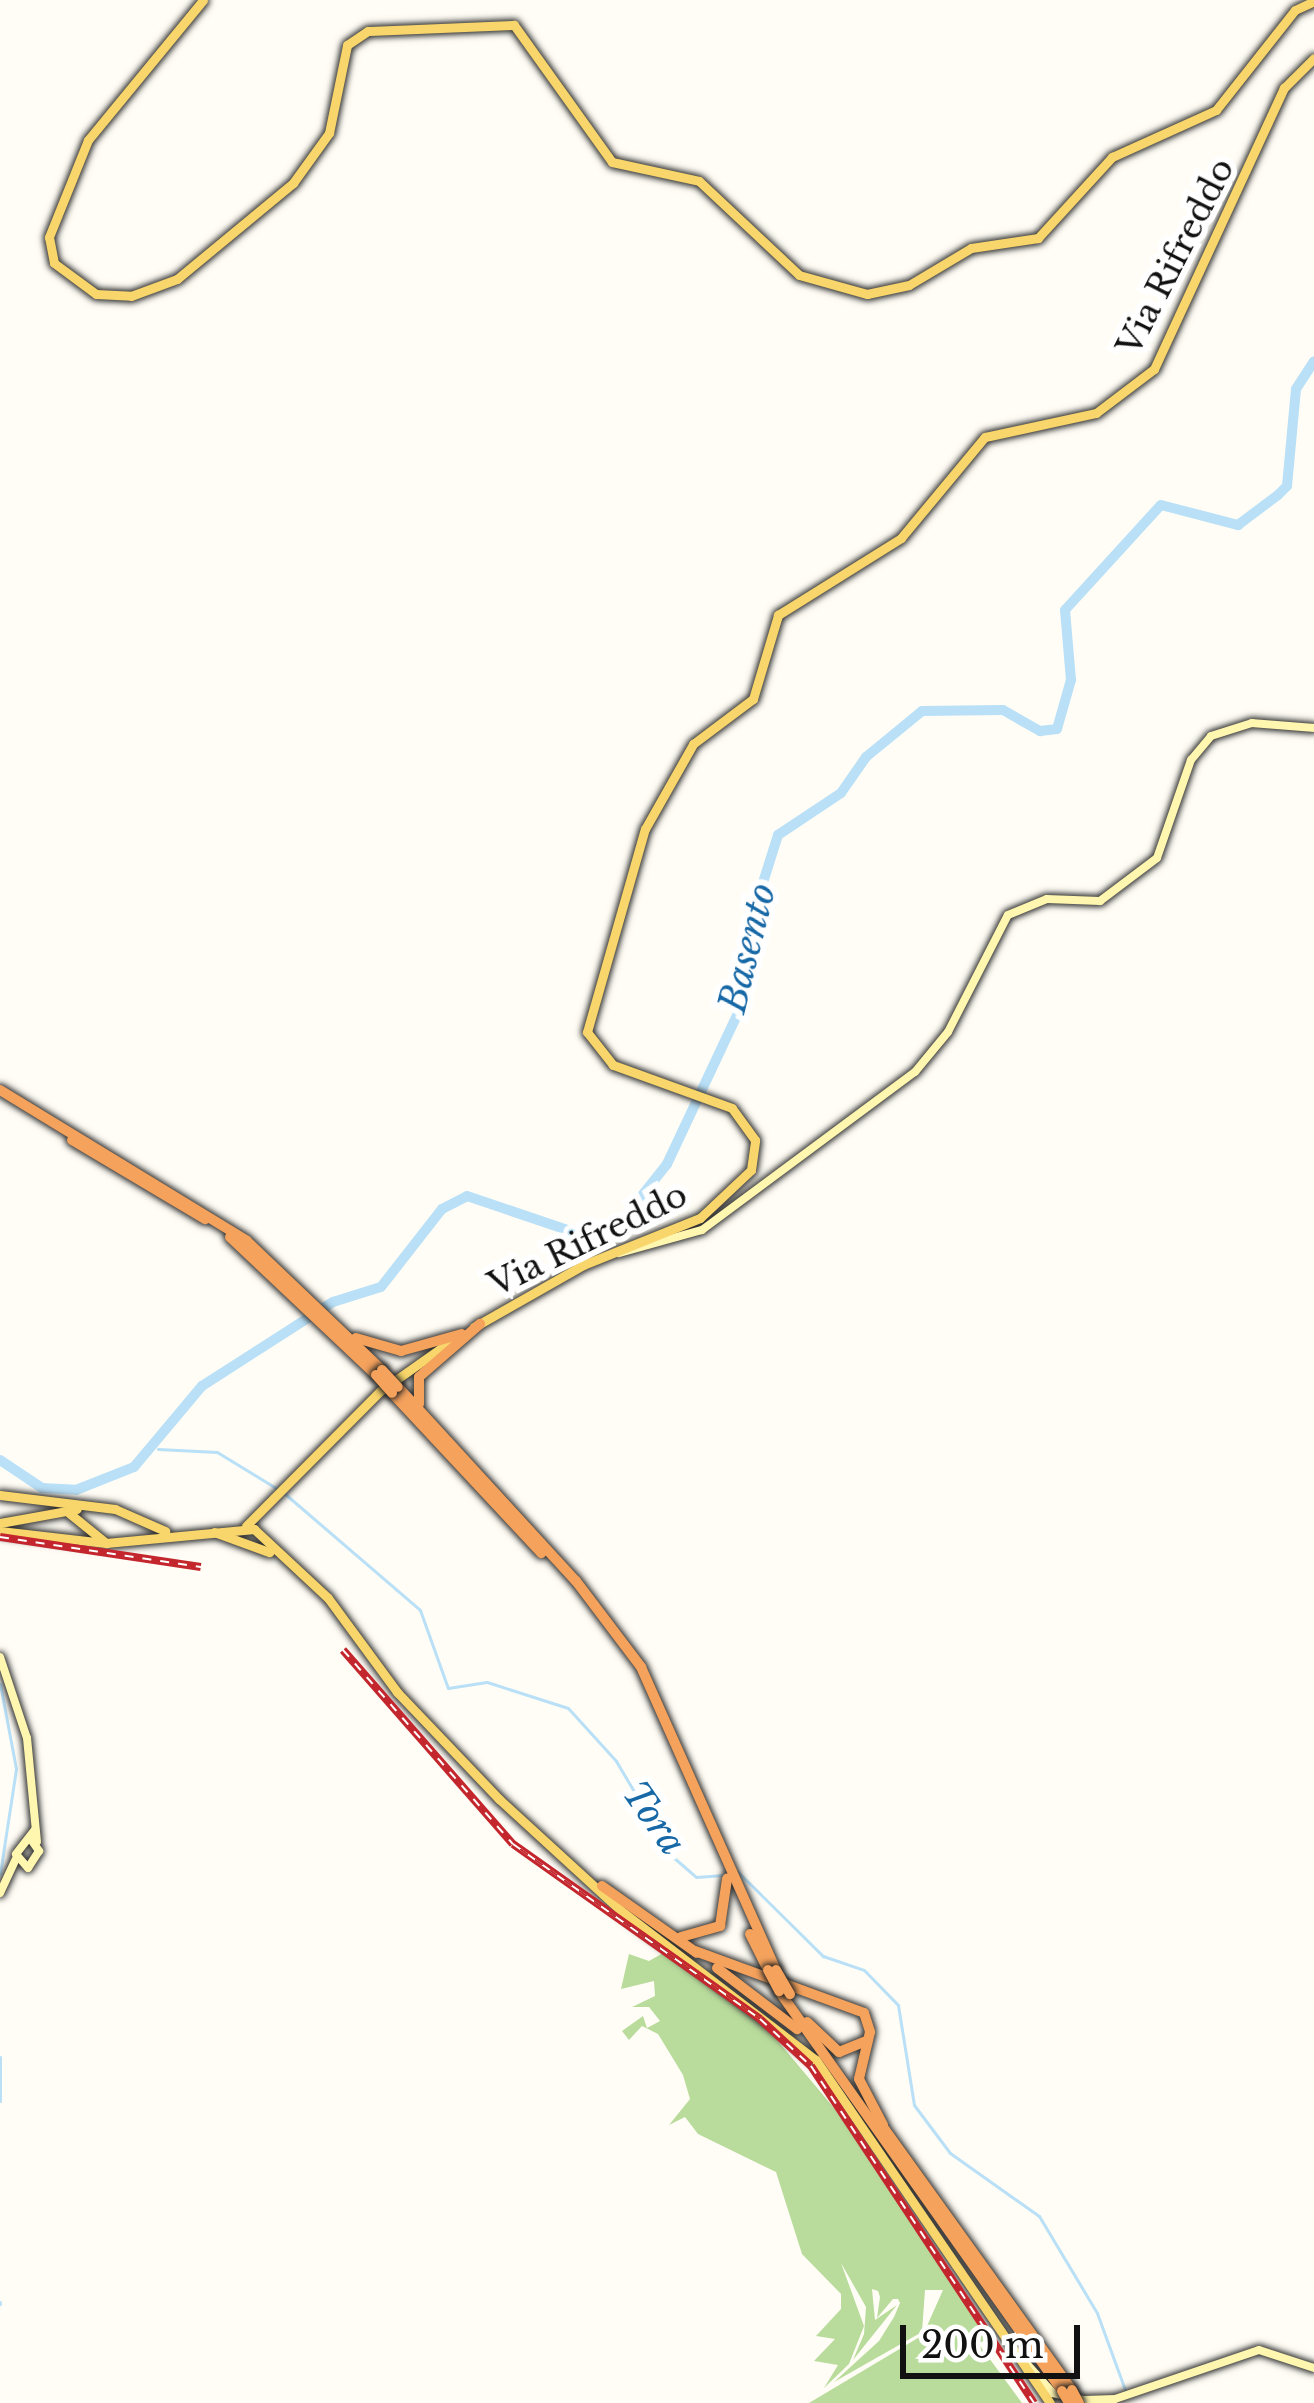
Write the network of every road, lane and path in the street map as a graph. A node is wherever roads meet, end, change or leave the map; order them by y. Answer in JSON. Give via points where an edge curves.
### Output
{"nodes":[{"id":1,"x":203,"y":0,"type":"edge"},
{"id":2,"x":1314,"y":1,"type":"edge"},
{"id":3,"x":1314,"y":58,"type":"edge"},
{"id":4,"x":1314,"y":728,"type":"edge"},
{"id":5,"x":0,"y":1093,"type":"edge"},
{"id":6,"x":619,"y":1253,"type":"junction"},
{"id":7,"x":480,"y":1324,"type":"junction"},
{"id":8,"x":339,"y":1330,"type":"junction"},
{"id":9,"x":462,"y":1334,"type":"junction"},
{"id":10,"x":379,"y":1373,"type":"junction"},
{"id":11,"x":483,"y":1479,"type":"junction"},
{"id":12,"x":0,"y":1495,"type":"edge"},
{"id":13,"x":90,"y":1506,"type":"junction"},
{"id":14,"x":61,"y":1511,"type":"junction"},
{"id":15,"x":126,"y":1516,"type":"junction"},
{"id":16,"x":262,"y":1516,"type":"junction"},
{"id":17,"x":2,"y":1527,"type":"edge"},
{"id":18,"x":242,"y":1527,"type":"junction"},
{"id":19,"x":170,"y":1532,"type":"junction"},
{"id":20,"x":214,"y":1532,"type":"junction"},
{"id":21,"x":257,"y":1536,"type":"junction"},
{"id":22,"x":112,"y":1542,"type":"junction"},
{"id":23,"x":235,"y":1543,"type":"junction"},
{"id":24,"x":249,"y":1549,"type":"junction"},
{"id":25,"x":269,"y":1552,"type":"junction"},
{"id":26,"x":0,"y":1657,"type":"edge"},
{"id":27,"x":34,"y":1836,"type":"junction"},
{"id":28,"x":16,"y":1858,"type":"junction"},
{"id":29,"x":26,"y":1868,"type":"junction"},
{"id":30,"x":727,"y":1879,"type":"junction"},
{"id":31,"x":7,"y":1882,"type":"junction"},
{"id":32,"x":602,"y":1886,"type":"junction"},
{"id":33,"x":736,"y":1892,"type":"junction"},
{"id":34,"x":0,"y":1893,"type":"edge"},
{"id":35,"x":670,"y":1933,"type":"junction"},
{"id":36,"x":695,"y":1951,"type":"junction"},
{"id":37,"x":784,"y":1992,"type":"junction"},
{"id":38,"x":807,"y":2022,"type":"junction"},
{"id":39,"x":870,"y":2032,"type":"junction"},
{"id":40,"x":820,"y":2053,"type":"junction"},
{"id":41,"x":902,"y":2152,"type":"junction"},
{"id":42,"x":1016,"y":2353,"type":"junction"},
{"id":43,"x":1314,"y":2368,"type":"edge"},
{"id":44,"x":1068,"y":2394,"type":"edge"},
{"id":45,"x":1050,"y":2403,"type":"edge"},
{"id":46,"x":1079,"y":2403,"type":"edge"}],
"edges":[{"from":1,"to":2,"type":"main road","name":"Via Rifreddo","via":[[88,140],[50,236],[54,263],[96,294],[131,296],[172,282],[293,183],[329,134],[347,45],[368,31],[518,27],[612,162],[700,182],[799,275],[867,294],[909,285],[971,248],[1038,238],[1112,157],[1216,110],[1295,10]]},
{"from":3,"to":6,"type":"main road","name":"Via Rifreddo","via":[[1284,88],[1149,375],[1096,413],[1016,424],[981,440],[887,550],[774,619],[754,699],[693,744],[636,851],[622,931],[586,1024],[613,1065],[720,1101],[752,1131],[751,1170],[700,1218]]},
{"from":4,"to":6,"type":"main road","via":[[1252,722],[1211,736],[1191,760],[1157,857],[1104,899],[1036,901],[1008,915],[941,1043],[914,1072],[702,1230]]},
{"from":5,"to":8,"type":"highway","via":[[180,1198]]},
{"from":6,"to":7,"type":"main road","name":"Via Rifreddo"},
{"from":7,"to":9,"type":"main road","name":"Via Rifreddo"},
{"from":7,"to":11,"type":"highway","via":[[418,1377],[413,1393]]},
{"from":8,"to":9,"type":"highway","via":[[400,1351]]},
{"from":8,"to":10,"type":"highway"},
{"from":9,"to":16,"type":"main road","name":"Via Rifreddo","via":[[397,1376]]},
{"from":10,"to":11,"type":"highway","bridge":true},
{"from":10,"to":30,"type":"highway","bridge":true,"via":[[616,1642]]},
{"from":11,"to":33,"type":"highway","via":[[641,1667]]},
{"from":12,"to":13,"type":"main road"},
{"from":13,"to":14,"type":"main road"},
{"from":13,"to":15,"type":"main road"},
{"from":14,"to":17,"type":"main road"},
{"from":14,"to":22,"type":"main road"},
{"from":15,"to":19,"type":"main road"},
{"from":15,"to":22,"type":"main road"},
{"from":16,"to":18,"type":"main road"},
{"from":16,"to":21,"type":"main road"},
{"from":17,"to":22,"type":"main road"},
{"from":18,"to":20,"type":"main road"},
{"from":18,"to":21,"type":"main road"},
{"from":18,"to":23,"type":"main road"},
{"from":19,"to":20,"type":"main road"},
{"from":19,"to":22,"type":"main road"},
{"from":20,"to":23,"type":"main road"},
{"from":21,"to":24,"type":"main road"},
{"from":21,"to":25,"type":"main road"},
{"from":23,"to":24,"type":"main road"},
{"from":24,"to":25,"type":"main road"},
{"from":25,"to":32,"type":"main road","via":[[328,1598],[398,1692],[498,1798]]},
{"from":26,"to":27,"type":"main road","via":[[27,1738]]},
{"from":27,"to":28,"type":"main road"},
{"from":27,"to":29,"type":"main road","via":[[38,1860]]},
{"from":28,"to":29,"type":"main road"},
{"from":28,"to":31,"type":"main road"},
{"from":29,"to":31,"type":"main road"},
{"from":30,"to":33,"type":"highway"},
{"from":30,"to":35,"type":"highway","via":[[720,1926],[698,1938]]},
{"from":31,"to":34,"type":"main road"},
{"from":32,"to":35,"type":"highway"},
{"from":32,"to":42,"type":"main road","via":[[815,2060]]},
{"from":33,"to":37,"type":"highway","bridge":true},
{"from":35,"to":36,"type":"highway"},
{"from":36,"to":39,"type":"highway","via":[[850,2004]]},
{"from":36,"to":40,"type":"highway"},
{"from":37,"to":38,"type":"highway"},
{"from":37,"to":40,"type":"highway"},
{"from":38,"to":39,"type":"highway","via":[[839,2052],[859,2048]]},
{"from":38,"to":41,"type":"highway"},
{"from":39,"to":41,"type":"highway","via":[[861,2087]]},
{"from":40,"to":44,"type":"highway"},
{"from":41,"to":44,"type":"highway"},
{"from":42,"to":43,"type":"main road","via":[[1053,2393],[1115,2399],[1259,2350]]},
{"from":42,"to":45,"type":"main road"},
{"from":44,"to":46,"type":"highway","bridge":true}]}
